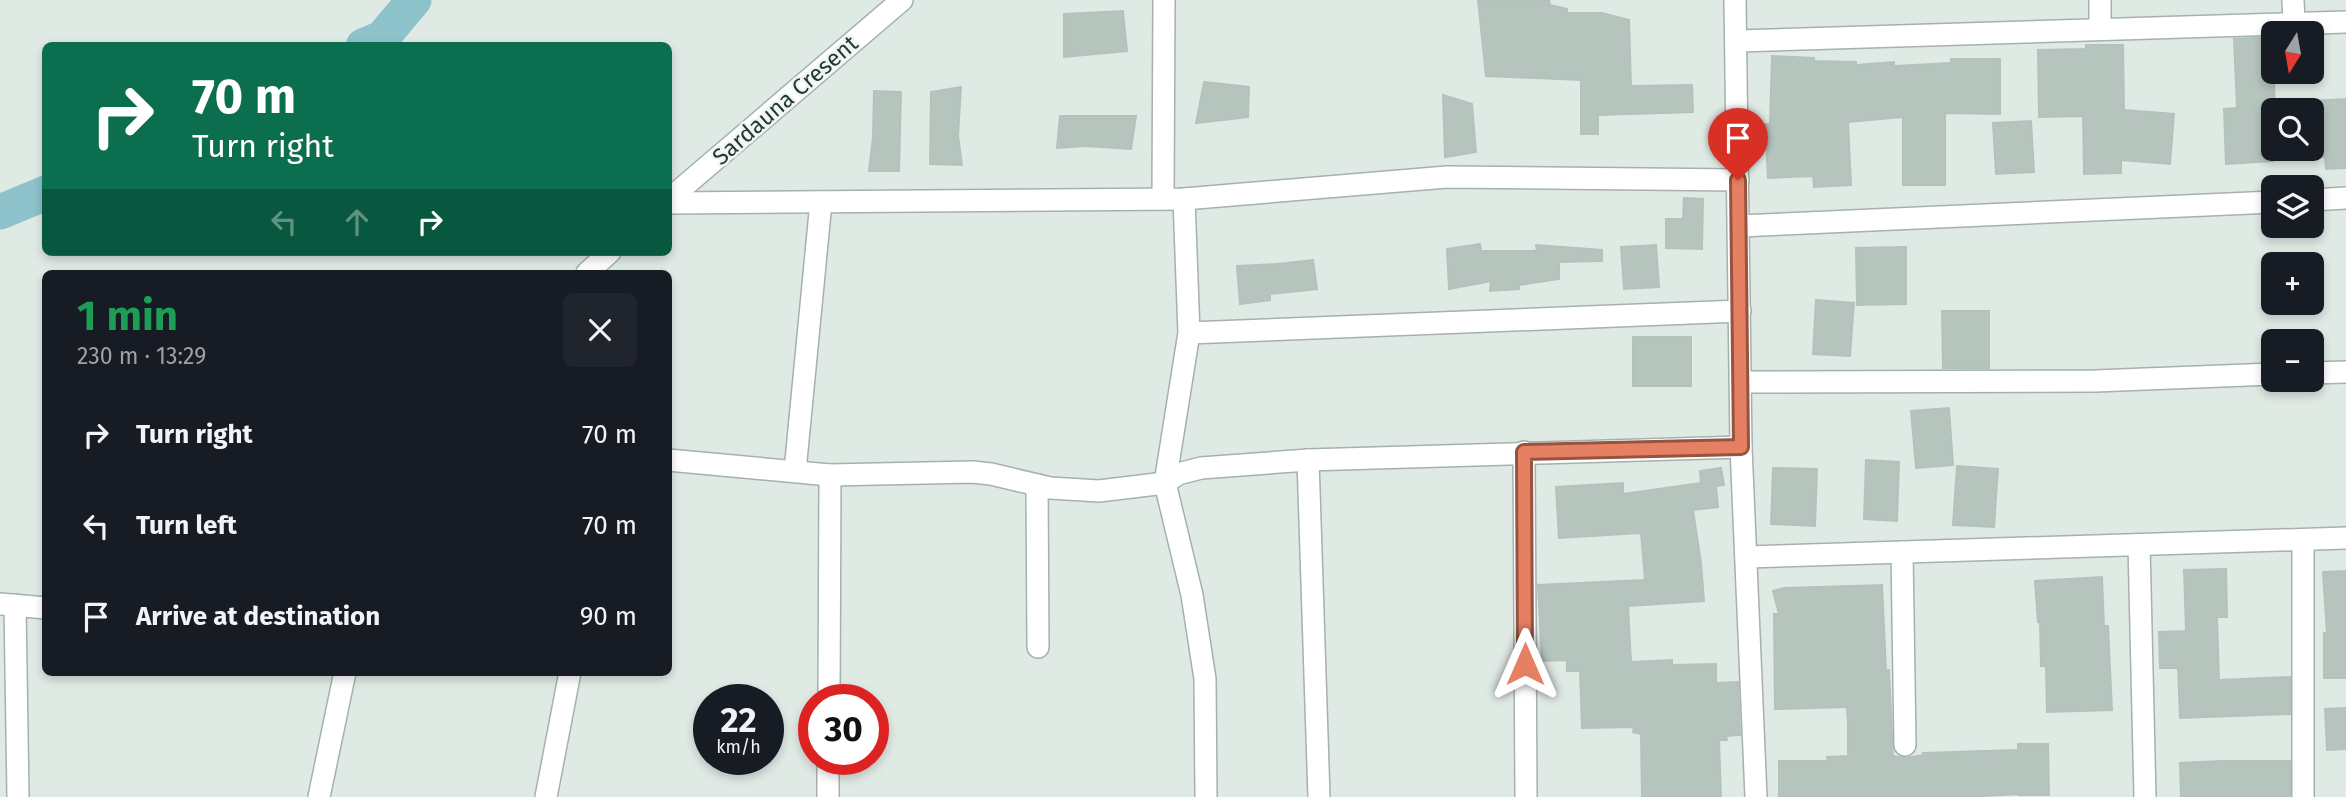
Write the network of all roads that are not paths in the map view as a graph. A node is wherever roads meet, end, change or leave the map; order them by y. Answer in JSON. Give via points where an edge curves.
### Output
{"nodes":[{"id":1,"x":902,"y":0,"type":"edge"},
{"id":2,"x":1164,"y":0,"type":"edge"},
{"id":3,"x":1735,"y":0,"type":"edge"},
{"id":4,"x":2100,"y":0,"type":"edge"},
{"id":5,"x":2293,"y":0,"type":"edge"},
{"id":6,"x":2294,"y":21,"type":"edge"},
{"id":7,"x":2324,"y":22,"type":"edge"},
{"id":8,"x":2346,"y":22,"type":"edge"},
{"id":9,"x":2261,"y":24,"type":"edge"},
{"id":10,"x":2100,"y":29,"type":"junction"},
{"id":11,"x":1737,"y":41,"type":"junction"},
{"id":12,"x":1738,"y":180,"type":"junction"},
{"id":13,"x":2346,"y":198,"type":"edge"},
{"id":14,"x":672,"y":199,"type":"edge"},
{"id":15,"x":1163,"y":199,"type":"junction"},
{"id":16,"x":1184,"y":199,"type":"junction"},
{"id":17,"x":2324,"y":199,"type":"edge"},
{"id":18,"x":672,"y":202,"type":"edge"},
{"id":19,"x":821,"y":202,"type":"junction"},
{"id":20,"x":2261,"y":203,"type":"edge"},
{"id":21,"x":1738,"y":226,"type":"junction"},
{"id":22,"x":606,"y":256,"type":"edge"},
{"id":23,"x":590,"y":270,"type":"edge"},
{"id":24,"x":1740,"y":311,"type":"junction"},
{"id":25,"x":1189,"y":333,"type":"junction"},
{"id":26,"x":2346,"y":372,"type":"edge"},
{"id":27,"x":2324,"y":373,"type":"edge"},
{"id":28,"x":2261,"y":374,"type":"edge"},
{"id":29,"x":1741,"y":382,"type":"junction"},
{"id":30,"x":1741,"y":447,"type":"junction"},
{"id":31,"x":1524,"y":452,"type":"junction"},
{"id":32,"x":672,"y":460,"type":"edge"},
{"id":33,"x":1308,"y":460,"type":"junction"},
{"id":34,"x":795,"y":471,"type":"junction"},
{"id":35,"x":830,"y":475,"type":"junction"},
{"id":36,"x":1165,"y":483,"type":"junction"},
{"id":37,"x":1037,"y":485,"type":"junction"},
{"id":38,"x":2346,"y":538,"type":"edge"},
{"id":39,"x":2303,"y":540,"type":"junction"},
{"id":40,"x":2139,"y":545,"type":"junction"},
{"id":41,"x":1902,"y":552,"type":"junction"},
{"id":42,"x":1746,"y":557,"type":"junction"},
{"id":43,"x":8,"y":605,"type":"edge"},
{"id":44,"x":42,"y":608,"type":"edge"},
{"id":45,"x":1038,"y":647,"type":"dead end"},
{"id":46,"x":344,"y":676,"type":"edge"},
{"id":47,"x":569,"y":676,"type":"edge"},
{"id":48,"x":829,"y":684,"type":"edge"},
{"id":49,"x":1906,"y":745,"type":"dead end"},
{"id":50,"x":828,"y":775,"type":"edge"},
{"id":51,"x":18,"y":797,"type":"edge"},
{"id":52,"x":319,"y":797,"type":"edge"},
{"id":53,"x":545,"y":797,"type":"edge"},
{"id":54,"x":828,"y":797,"type":"edge"},
{"id":55,"x":1206,"y":797,"type":"edge"},
{"id":56,"x":1319,"y":797,"type":"edge"},
{"id":57,"x":1526,"y":797,"type":"edge"},
{"id":58,"x":1756,"y":797,"type":"edge"},
{"id":59,"x":2145,"y":797,"type":"edge"},
{"id":60,"x":2303,"y":797,"type":"edge"}],
"edges":[{"from":1,"to":14,"type":"street","name":"Sardauna Cresent"},
{"from":2,"to":15,"type":"street"},
{"from":3,"to":11,"type":"street"},
{"from":4,"to":10,"type":"street"},
{"from":5,"to":6,"type":"street"},
{"from":7,"to":8,"type":"street"},
{"from":9,"to":10,"type":"street"},
{"from":10,"to":11,"type":"street"},
{"from":11,"to":12,"type":"street"},
{"from":12,"to":16,"type":"street","via":[[1447,177]]},
{"from":12,"to":21,"type":"street"},
{"from":13,"to":17,"type":"street"},
{"from":15,"to":16,"type":"street"},
{"from":15,"to":19,"type":"street"},
{"from":16,"to":25,"type":"street"},
{"from":18,"to":19,"type":"street"},
{"from":19,"to":34,"type":"street"},
{"from":20,"to":21,"type":"street"},
{"from":21,"to":24,"type":"street"},
{"from":22,"to":23,"type":"street"},
{"from":24,"to":25,"type":"street"},
{"from":24,"to":29,"type":"street"},
{"from":25,"to":36,"type":"street"},
{"from":26,"to":27,"type":"street"},
{"from":28,"to":29,"type":"street","via":[[2095,381]]},
{"from":29,"to":30,"type":"street"},
{"from":30,"to":31,"type":"street"},
{"from":30,"to":42,"type":"street"},
{"from":31,"to":33,"type":"street"},
{"from":31,"to":57,"type":"street"},
{"from":32,"to":34,"type":"street"},
{"from":33,"to":36,"type":"street","via":[[1201,468]]},
{"from":33,"to":56,"type":"street"},
{"from":34,"to":35,"type":"street"},
{"from":35,"to":37,"type":"street","via":[[972,472]]},
{"from":35,"to":48,"type":"street"},
{"from":36,"to":37,"type":"street","via":[[1098,491]]},
{"from":36,"to":55,"type":"street","via":[[1192,595],[1205,679]]},
{"from":37,"to":45,"type":"street"},
{"from":38,"to":39,"type":"street"},
{"from":39,"to":40,"type":"street"},
{"from":39,"to":60,"type":"street"},
{"from":40,"to":41,"type":"street"},
{"from":40,"to":59,"type":"street"},
{"from":41,"to":42,"type":"street"},
{"from":41,"to":49,"type":"street"},
{"from":42,"to":58,"type":"street"},
{"from":43,"to":44,"type":"street"},
{"from":43,"to":51,"type":"street"},
{"from":46,"to":52,"type":"street"},
{"from":47,"to":53,"type":"street"},
{"from":50,"to":54,"type":"street"}]}
